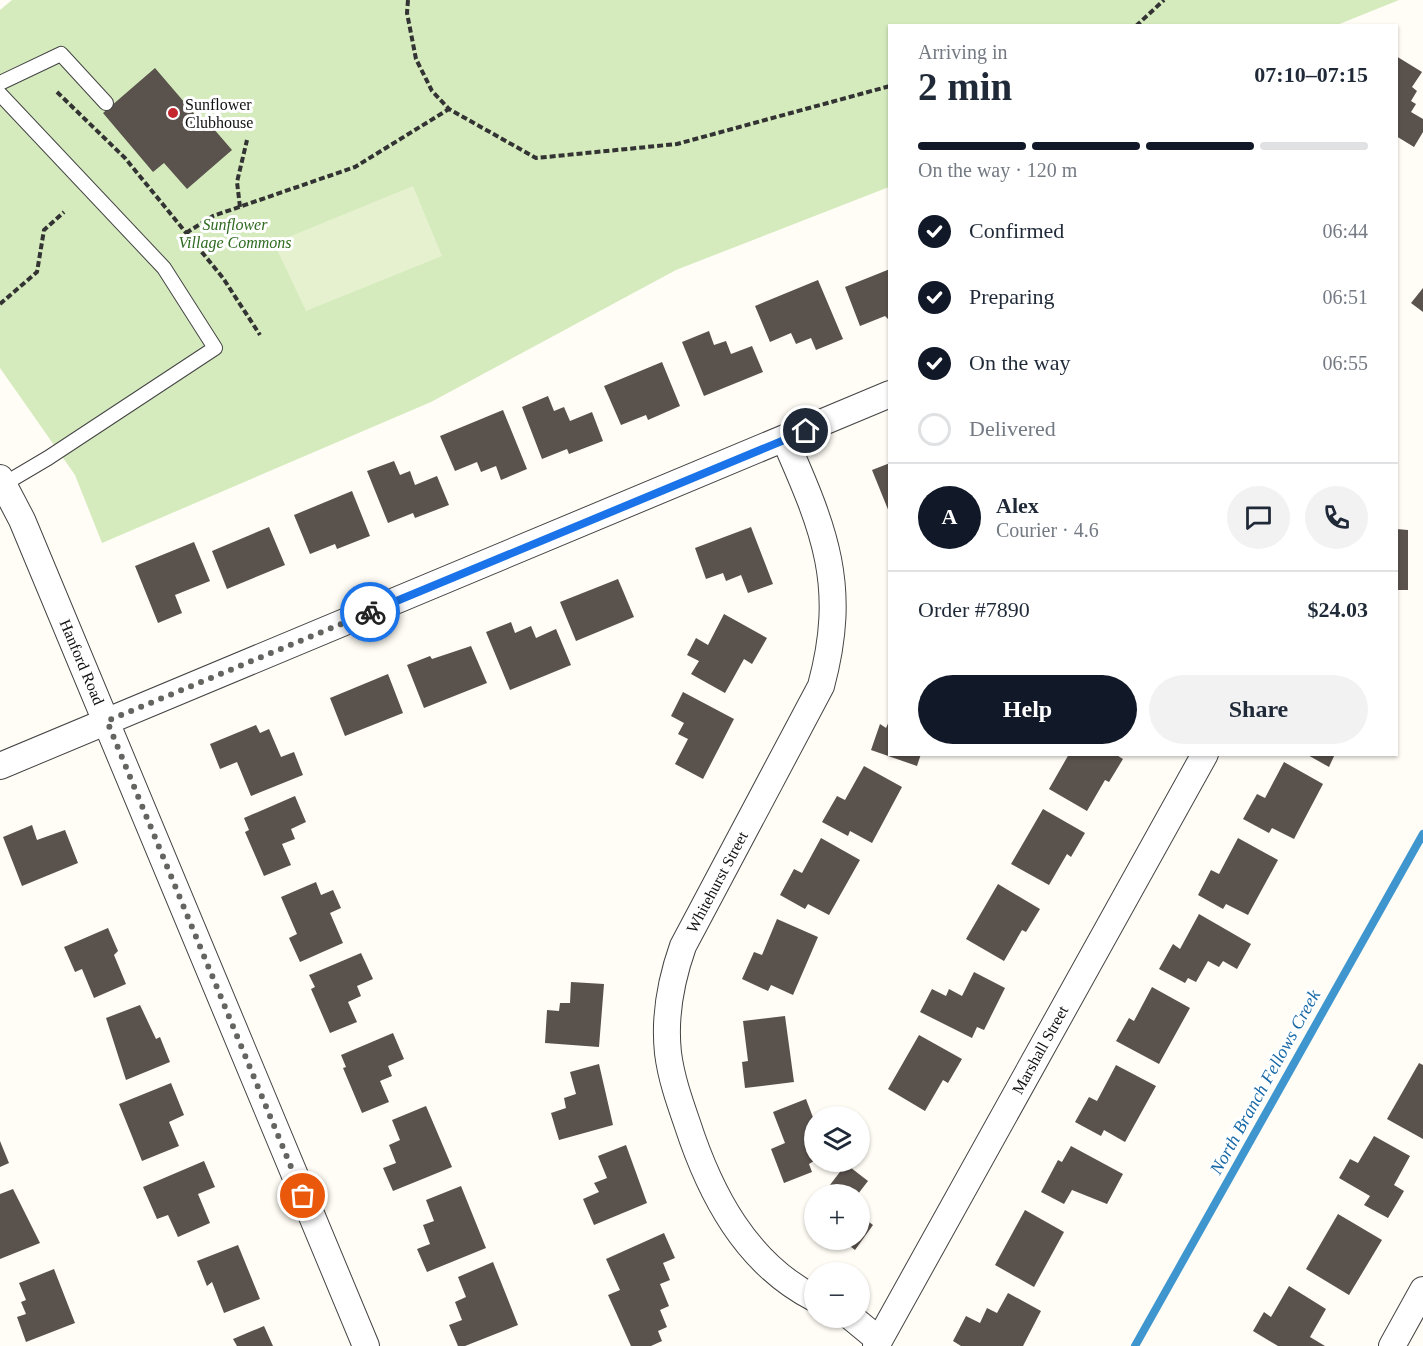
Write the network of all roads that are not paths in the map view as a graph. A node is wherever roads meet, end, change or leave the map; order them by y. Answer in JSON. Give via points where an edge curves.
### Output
{"nodes":[{"id":1,"x":0,"y":83,"type":"edge"},
{"id":2,"x":0,"y":94,"type":"edge"},
{"id":3,"x":106,"y":103,"type":"dead end"},
{"id":4,"x":888,"y":395,"type":"edge"},
{"id":5,"x":785,"y":440,"type":"junction"},
{"id":6,"x":2,"y":481,"type":"edge"},
{"id":7,"x":107,"y":721,"type":"junction"},
{"id":8,"x":1204,"y":756,"type":"edge"},
{"id":9,"x":0,"y":766,"type":"edge"},
{"id":10,"x":1423,"y":1290,"type":"edge"},
{"id":11,"x":804,"y":1293,"type":"edge"},
{"id":12,"x":862,"y":1328,"type":"edge"},
{"id":13,"x":878,"y":1343,"type":"edge"},
{"id":14,"x":366,"y":1346,"type":"edge"},
{"id":15,"x":1392,"y":1346,"type":"edge"}],
"edges":[{"from":1,"to":3,"type":"lane","via":[[61,54]]},
{"from":2,"to":6,"type":"lane","via":[[165,268],[215,348],[48,458]]},
{"from":4,"to":5,"type":"street"},
{"from":5,"to":7,"type":"street"},
{"from":5,"to":11,"type":"street","name":"Whitehurst Street","via":[[817,515],[830,558],[834,611],[830,655],[821,686],[683,946],[675,970],[667,1028],[674,1085],[697,1153],[720,1204],[765,1263],[788,1285]]},
{"from":6,"to":7,"type":"street","name":"Hanford Road"},
{"from":7,"to":9,"type":"street"},
{"from":7,"to":14,"type":"street","name":"Hanford Road"},
{"from":8,"to":13,"type":"street","name":"Marshall Street"},
{"from":10,"to":15,"type":"street"},
{"from":12,"to":13,"type":"street"}]}
